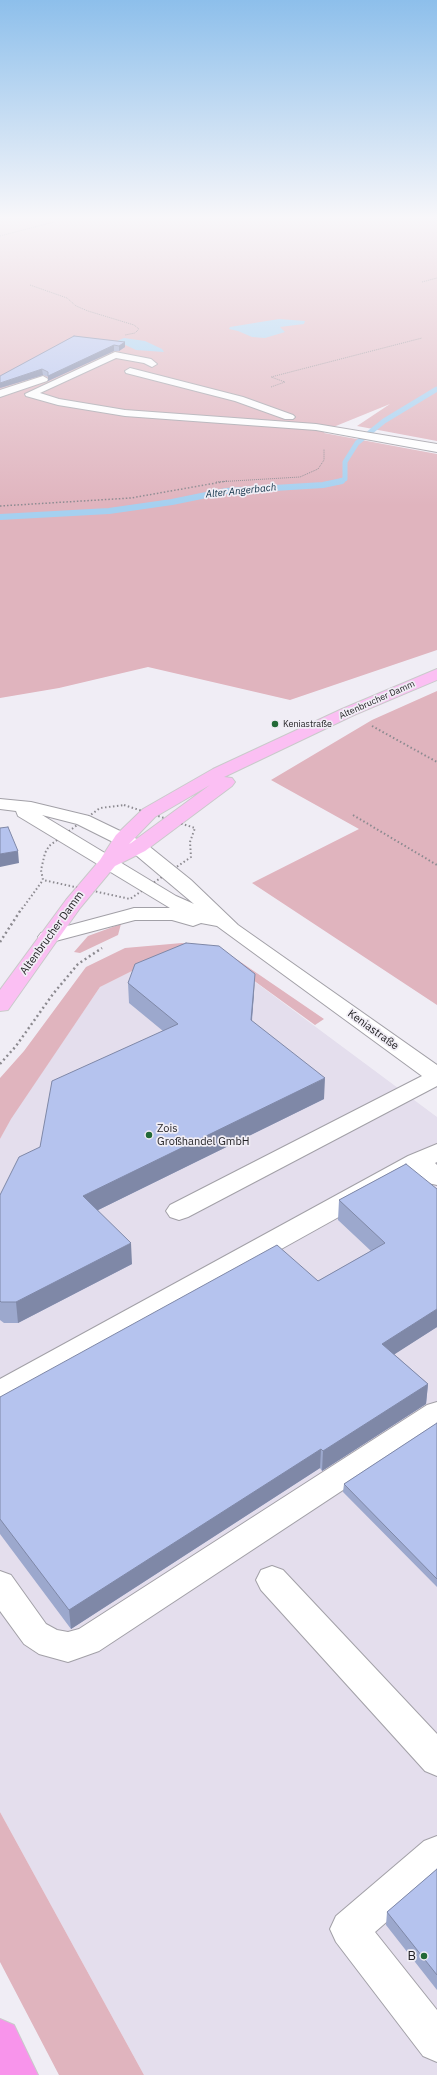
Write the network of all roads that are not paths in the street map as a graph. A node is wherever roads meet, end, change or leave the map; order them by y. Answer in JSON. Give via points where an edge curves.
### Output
{"nodes":[{"id":1,"x":97,"y":363,"type":"junction"},
{"id":2,"x":152,"y":364,"type":"dead end"},
{"id":3,"x":0,"y":394,"type":"edge"},
{"id":4,"x":316,"y":427,"type":"junction"},
{"id":5,"x":437,"y":448,"type":"edge"},
{"id":6,"x":437,"y":674,"type":"edge"},
{"id":7,"x":0,"y":805,"type":"edge"},
{"id":8,"x":130,"y":843,"type":"junction"},
{"id":9,"x":108,"y":863,"type":"junction"},
{"id":10,"x":231,"y":929,"type":"junction"},
{"id":11,"x":48,"y":937,"type":"junction"},
{"id":12,"x":0,"y":1005,"type":"edge"},
{"id":13,"x":437,"y":1076,"type":"edge"},
{"id":14,"x":427,"y":1157,"type":"edge"},
{"id":15,"x":437,"y":1177,"type":"edge"},
{"id":16,"x":179,"y":1211,"type":"dead end"},
{"id":17,"x":0,"y":1392,"type":"edge"},
{"id":18,"x":437,"y":1413,"type":"edge"},
{"id":19,"x":272,"y":1580,"type":"dead end"},
{"id":20,"x":0,"y":1585,"type":"edge"},
{"id":21,"x":437,"y":1760,"type":"edge"},
{"id":22,"x":437,"y":1854,"type":"edge"},
{"id":23,"x":0,"y":2039,"type":"edge"},
{"id":24,"x":437,"y":2042,"type":"edge"},
{"id":25,"x":18,"y":2075,"type":"edge"}],
"edges":[{"from":1,"to":2,"type":"street","via":[[115,355]]},
{"from":1,"to":3,"type":"street","via":[[83,360],[43,379]]},
{"from":1,"to":4,"type":"street","via":[[239,399]]},
{"from":1,"to":4,"type":"street","via":[[30,394],[75,406],[149,416]]},
{"from":4,"to":5,"type":"street"},
{"from":6,"to":8,"type":"main road","name":"Altenbrucher Damm","via":[[348,712],[274,748]]},
{"from":7,"to":8,"type":"street","via":[[58,812],[83,820]]},
{"from":7,"to":9,"type":"street","via":[[38,820]]},
{"from":8,"to":9,"type":"main road","name":"Altenbrucher Damm"},
{"from":8,"to":10,"type":"street","name":"Keniastraße","via":[[184,884]]},
{"from":9,"to":10,"type":"street","name":"Keniastraße","via":[[169,900]]},
{"from":9,"to":11,"type":"main road","name":"Altenbrucher Damm","via":[[84,889]]},
{"from":10,"to":11,"type":"street","name":"Keniastraße","via":[[173,914],[134,914]]},
{"from":10,"to":13,"type":"street","name":"Keniastraße"},
{"from":11,"to":12,"type":"main road","name":"Altenbrucher Damm"},
{"from":13,"to":16,"type":"street"},
{"from":14,"to":15,"type":"street"},
{"from":14,"to":17,"type":"street"},
{"from":18,"to":20,"type":"street","via":[[88,1641],[68,1647],[51,1644],[35,1634]]},
{"from":19,"to":21,"type":"street"},
{"from":22,"to":24,"type":"street","via":[[349,1929]]},
{"from":23,"to":25,"type":"highway"}]}
